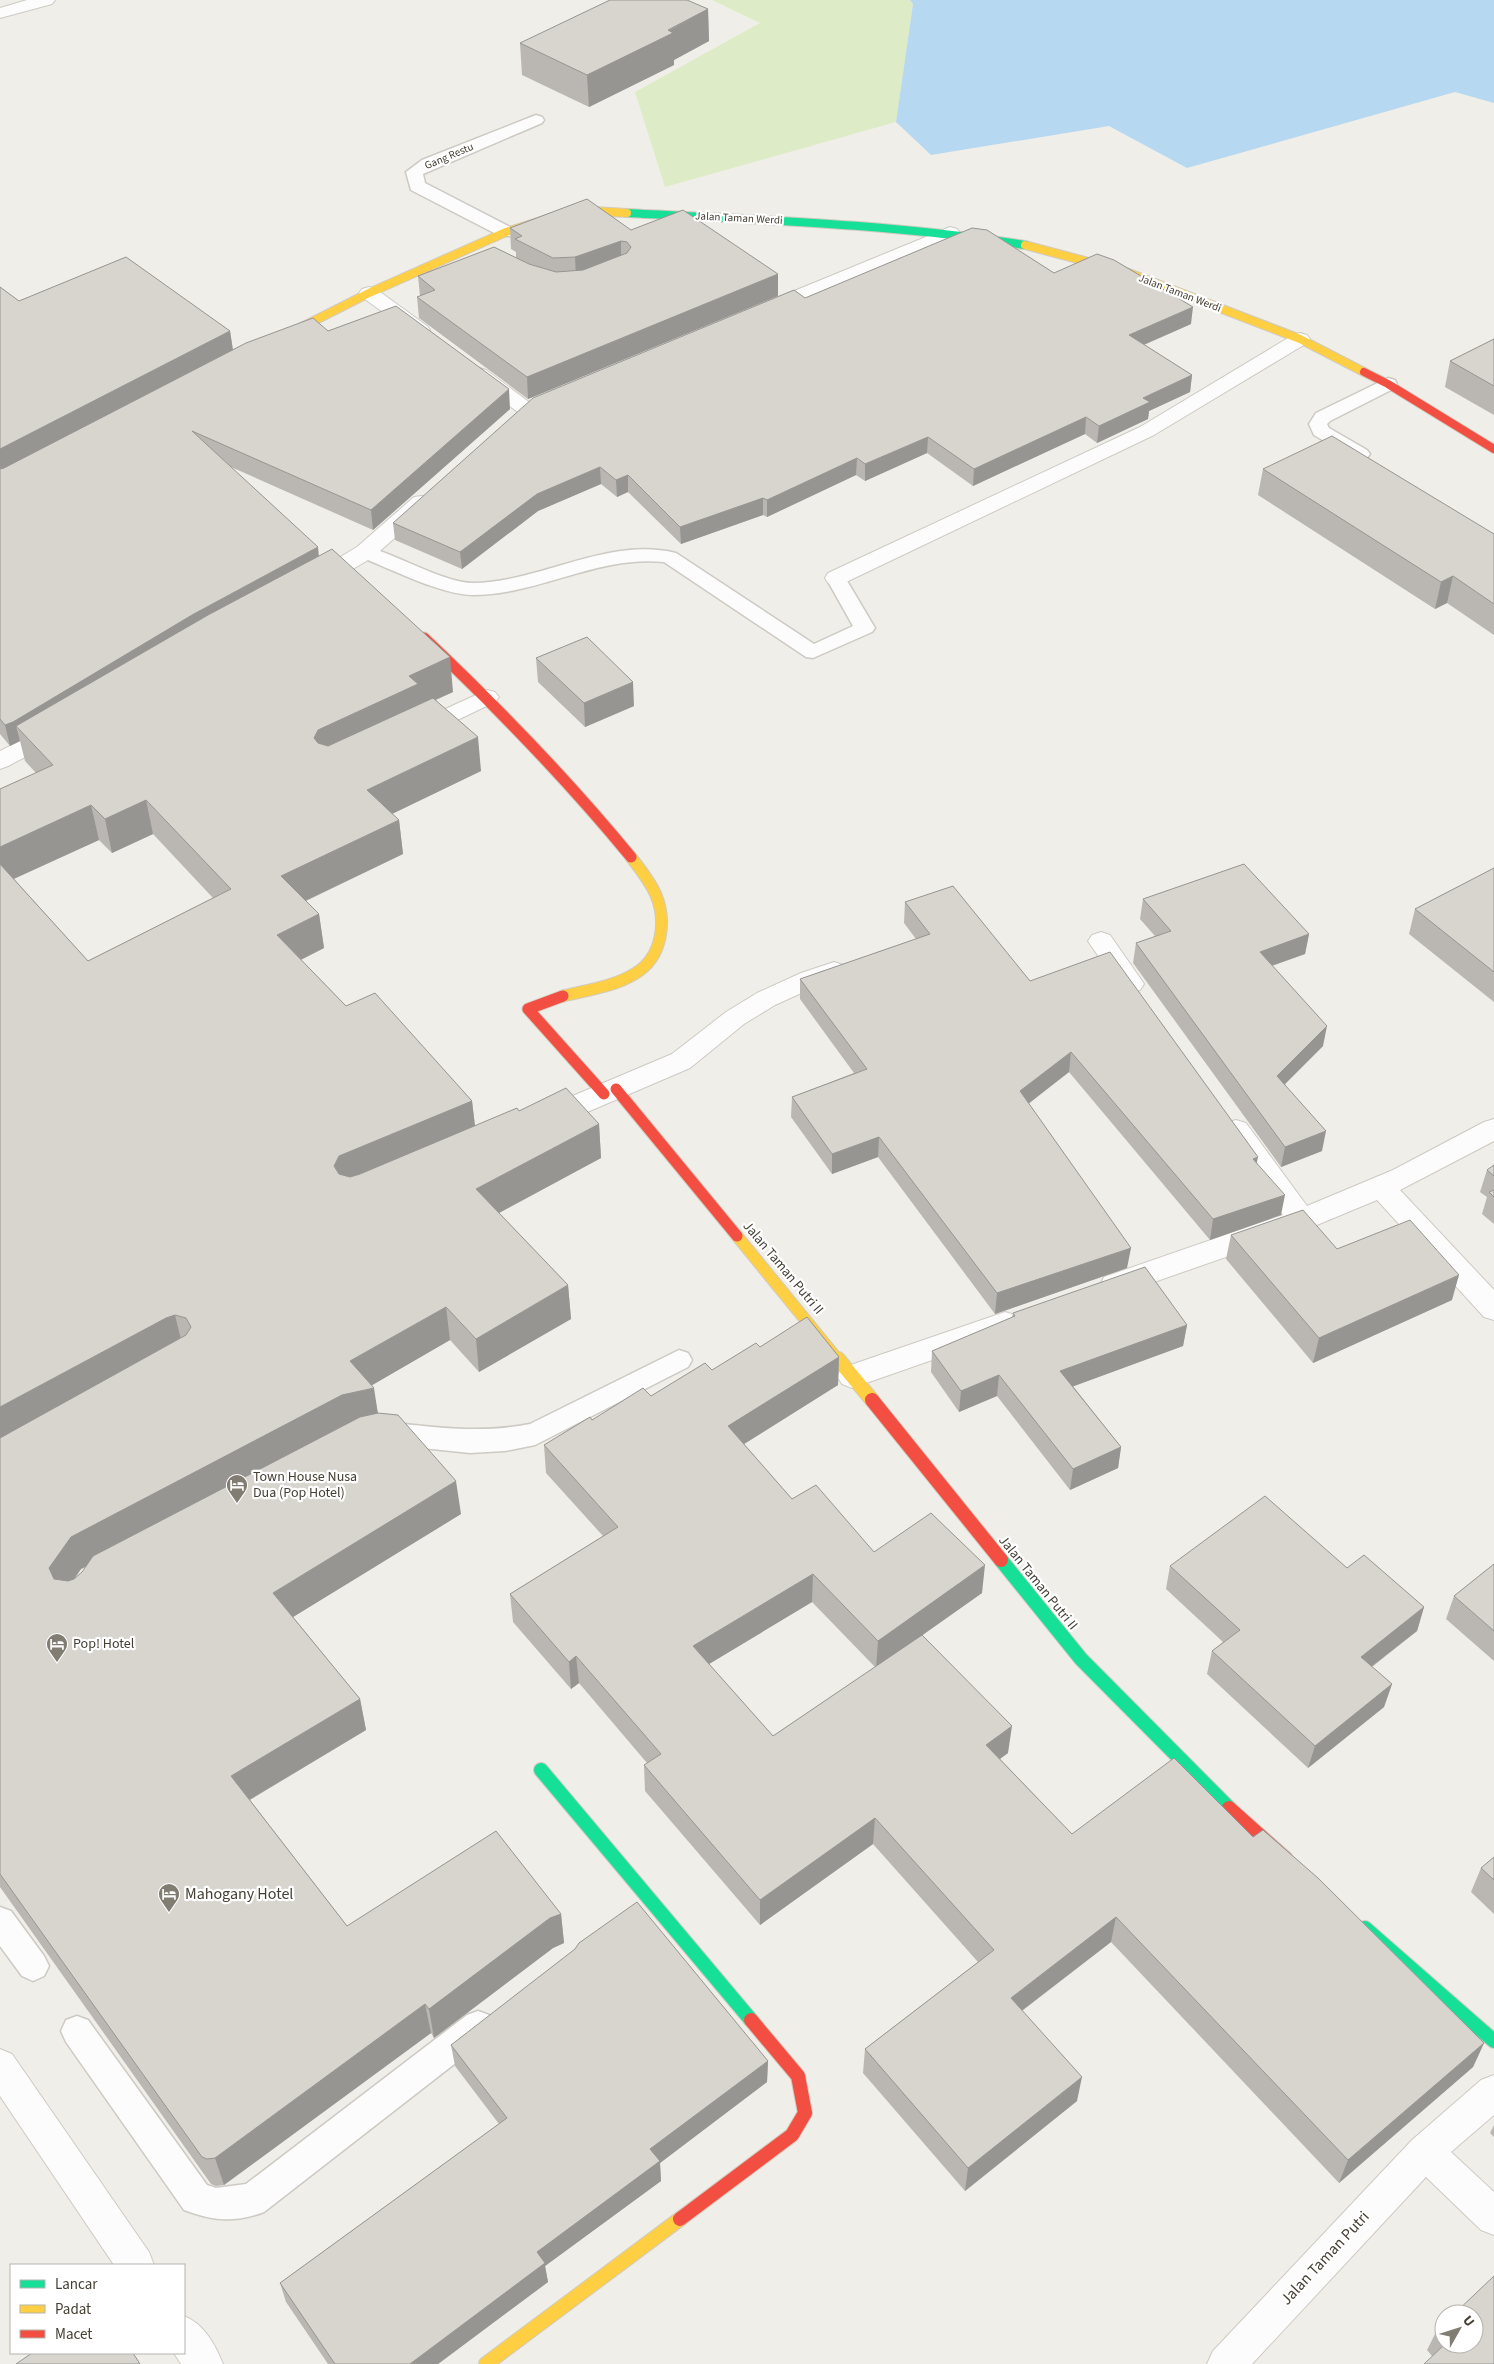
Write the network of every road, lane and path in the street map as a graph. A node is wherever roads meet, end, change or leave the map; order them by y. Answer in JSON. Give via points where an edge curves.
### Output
{"nodes":[{"id":1,"x":46,"y":0,"type":"edge"},
{"id":2,"x":0,"y":13,"type":"edge"},
{"id":3,"x":536,"y":120,"type":"dead end"},
{"id":4,"x":506,"y":232,"type":"junction"},
{"id":5,"x":950,"y":233,"type":"junction"},
{"id":6,"x":473,"y":246,"type":"junction"},
{"id":7,"x":494,"y":258,"type":"edge"},
{"id":8,"x":369,"y":292,"type":"junction"},
{"id":9,"x":748,"y":317,"type":"edge"},
{"id":10,"x":432,"y":339,"type":"edge"},
{"id":11,"x":1300,"y":339,"type":"junction"},
{"id":12,"x":273,"y":342,"type":"edge"},
{"id":13,"x":463,"y":362,"type":"edge"},
{"id":14,"x":1388,"y":384,"type":"junction"},
{"id":15,"x":528,"y":410,"type":"edge"},
{"id":16,"x":1494,"y":449,"type":"edge"},
{"id":17,"x":1379,"y":466,"type":"edge"},
{"id":18,"x":438,"y":487,"type":"edge"},
{"id":19,"x":365,"y":552,"type":"junction"},
{"id":20,"x":836,"y":578,"type":"joint"},
{"id":21,"x":297,"y":592,"type":"edge"},
{"id":22,"x":417,"y":631,"type":"edge"},
{"id":23,"x":486,"y":697,"type":"junction"},
{"id":24,"x":69,"y":723,"type":"edge"},
{"id":25,"x":400,"y":738,"type":"edge"},
{"id":26,"x":0,"y":761,"type":"edge"},
{"id":27,"x":1101,"y":941,"type":"dead end"},
{"id":28,"x":853,"y":964,"type":"edge"},
{"id":29,"x":1146,"y":1005,"type":"edge"},
{"id":30,"x":610,"y":1092,"type":"junction"},
{"id":31,"x":1221,"y":1108,"type":"edge"},
{"id":32,"x":524,"y":1128,"type":"edge"},
{"id":33,"x":1494,"y":1129,"type":"edge"},
{"id":34,"x":1383,"y":1189,"type":"junction"},
{"id":35,"x":1302,"y":1220,"type":"junction"},
{"id":36,"x":1086,"y":1295,"type":"edge"},
{"id":37,"x":1494,"y":1309,"type":"edge"},
{"id":38,"x":1030,"y":1314,"type":"edge"},
{"id":39,"x":679,"y":1360,"type":"dead end"},
{"id":40,"x":852,"y":1376,"type":"junction"},
{"id":41,"x":359,"y":1438,"type":"edge"},
{"id":42,"x":541,"y":1770,"type":"dead end"},
{"id":43,"x":1296,"y":1868,"type":"edge"},
{"id":44,"x":1355,"y":1919,"type":"edge"},
{"id":45,"x":0,"y":1921,"type":"edge"},
{"id":46,"x":33,"y":1966,"type":"dead end"},
{"id":47,"x":502,"y":2008,"type":"edge"},
{"id":48,"x":76,"y":2032,"type":"dead end"},
{"id":49,"x":1494,"y":2041,"type":"edge"},
{"id":50,"x":0,"y":2066,"type":"edge"},
{"id":51,"x":1494,"y":2092,"type":"edge"},
{"id":52,"x":1425,"y":2152,"type":"junction"},
{"id":53,"x":1494,"y":2217,"type":"edge"},
{"id":54,"x":135,"y":2264,"type":"edge"},
{"id":55,"x":185,"y":2336,"type":"edge"},
{"id":56,"x":204,"y":2364,"type":"edge"},
{"id":57,"x":486,"y":2364,"type":"edge"},
{"id":58,"x":1226,"y":2364,"type":"edge"}],
"edges":[{"from":1,"to":2,"type":"street"},
{"from":3,"to":4,"type":"lane","name":"Gang Restu","via":[[414,172],[417,186]]},
{"from":4,"to":5,"type":"street","name":"Jalan Taman Werdi","via":[[567,212],[592,210],[853,224]]},
{"from":4,"to":6,"type":"street","name":"Jalan Taman Werdi"},
{"from":5,"to":9,"type":"street"},
{"from":5,"to":11,"type":"street","name":"Jalan Taman Werdi","via":[[1035,247],[1126,272]]},
{"from":6,"to":7,"type":"lane"},
{"from":6,"to":8,"type":"street","name":"Jalan Taman Werdi"},
{"from":8,"to":10,"type":"street"},
{"from":8,"to":12,"type":"street","name":"Jalan Taman Werdi"},
{"from":11,"to":14,"type":"street","name":"Jalan Taman Werdi"},
{"from":11,"to":20,"type":"street","via":[[1146,431]]},
{"from":13,"to":15,"type":"street"},
{"from":14,"to":16,"type":"street","name":"Jalan Taman Werdi"},
{"from":14,"to":17,"type":"lane","via":[[1323,418],[1318,424],[1321,431]]},
{"from":18,"to":19,"type":"street"},
{"from":19,"to":20,"type":"lane","via":[[445,583],[472,589],[509,585],[620,557],[642,554],[669,557],[813,652],[865,628]]},
{"from":19,"to":21,"type":"street","via":[[350,568]]},
{"from":22,"to":23,"type":"street"},
{"from":23,"to":25,"type":"street"},
{"from":23,"to":30,"type":"street","name":"Jalan Taman Putri II","via":[[556,769],[629,854],[659,902],[663,931],[646,966],[607,986],[557,996],[528,1008]]},
{"from":24,"to":26,"type":"street","via":[[27,749]]},
{"from":27,"to":29,"type":"street"},
{"from":28,"to":30,"type":"street","via":[[766,999],[735,1018],[681,1061]]},
{"from":30,"to":32,"type":"street"},
{"from":30,"to":40,"type":"street","name":"Jalan Taman Putri II"},
{"from":31,"to":35,"type":"street"},
{"from":33,"to":34,"type":"street"},
{"from":34,"to":35,"type":"street"},
{"from":34,"to":37,"type":"street"},
{"from":35,"to":36,"type":"street"},
{"from":38,"to":40,"type":"street"},
{"from":39,"to":41,"type":"lane","via":[[535,1434],[470,1442],[383,1433]]},
{"from":40,"to":43,"type":"street","name":"Jalan Taman Putri II","via":[[1081,1659],[1238,1817]]},
{"from":42,"to":57,"type":"street","via":[[798,2076],[804,2113],[792,2135]]},
{"from":44,"to":49,"type":"street"},
{"from":45,"to":46,"type":"lane"},
{"from":47,"to":48,"type":"lane","via":[[252,2200],[216,2204],[196,2198]]},
{"from":50,"to":54,"type":"street"},
{"from":51,"to":52,"type":"street","name":"Jalan Taman Putri"},
{"from":52,"to":53,"type":"street"},
{"from":52,"to":58,"type":"street","name":"Jalan Taman Putri"},
{"from":55,"to":56,"type":"street"}]}
